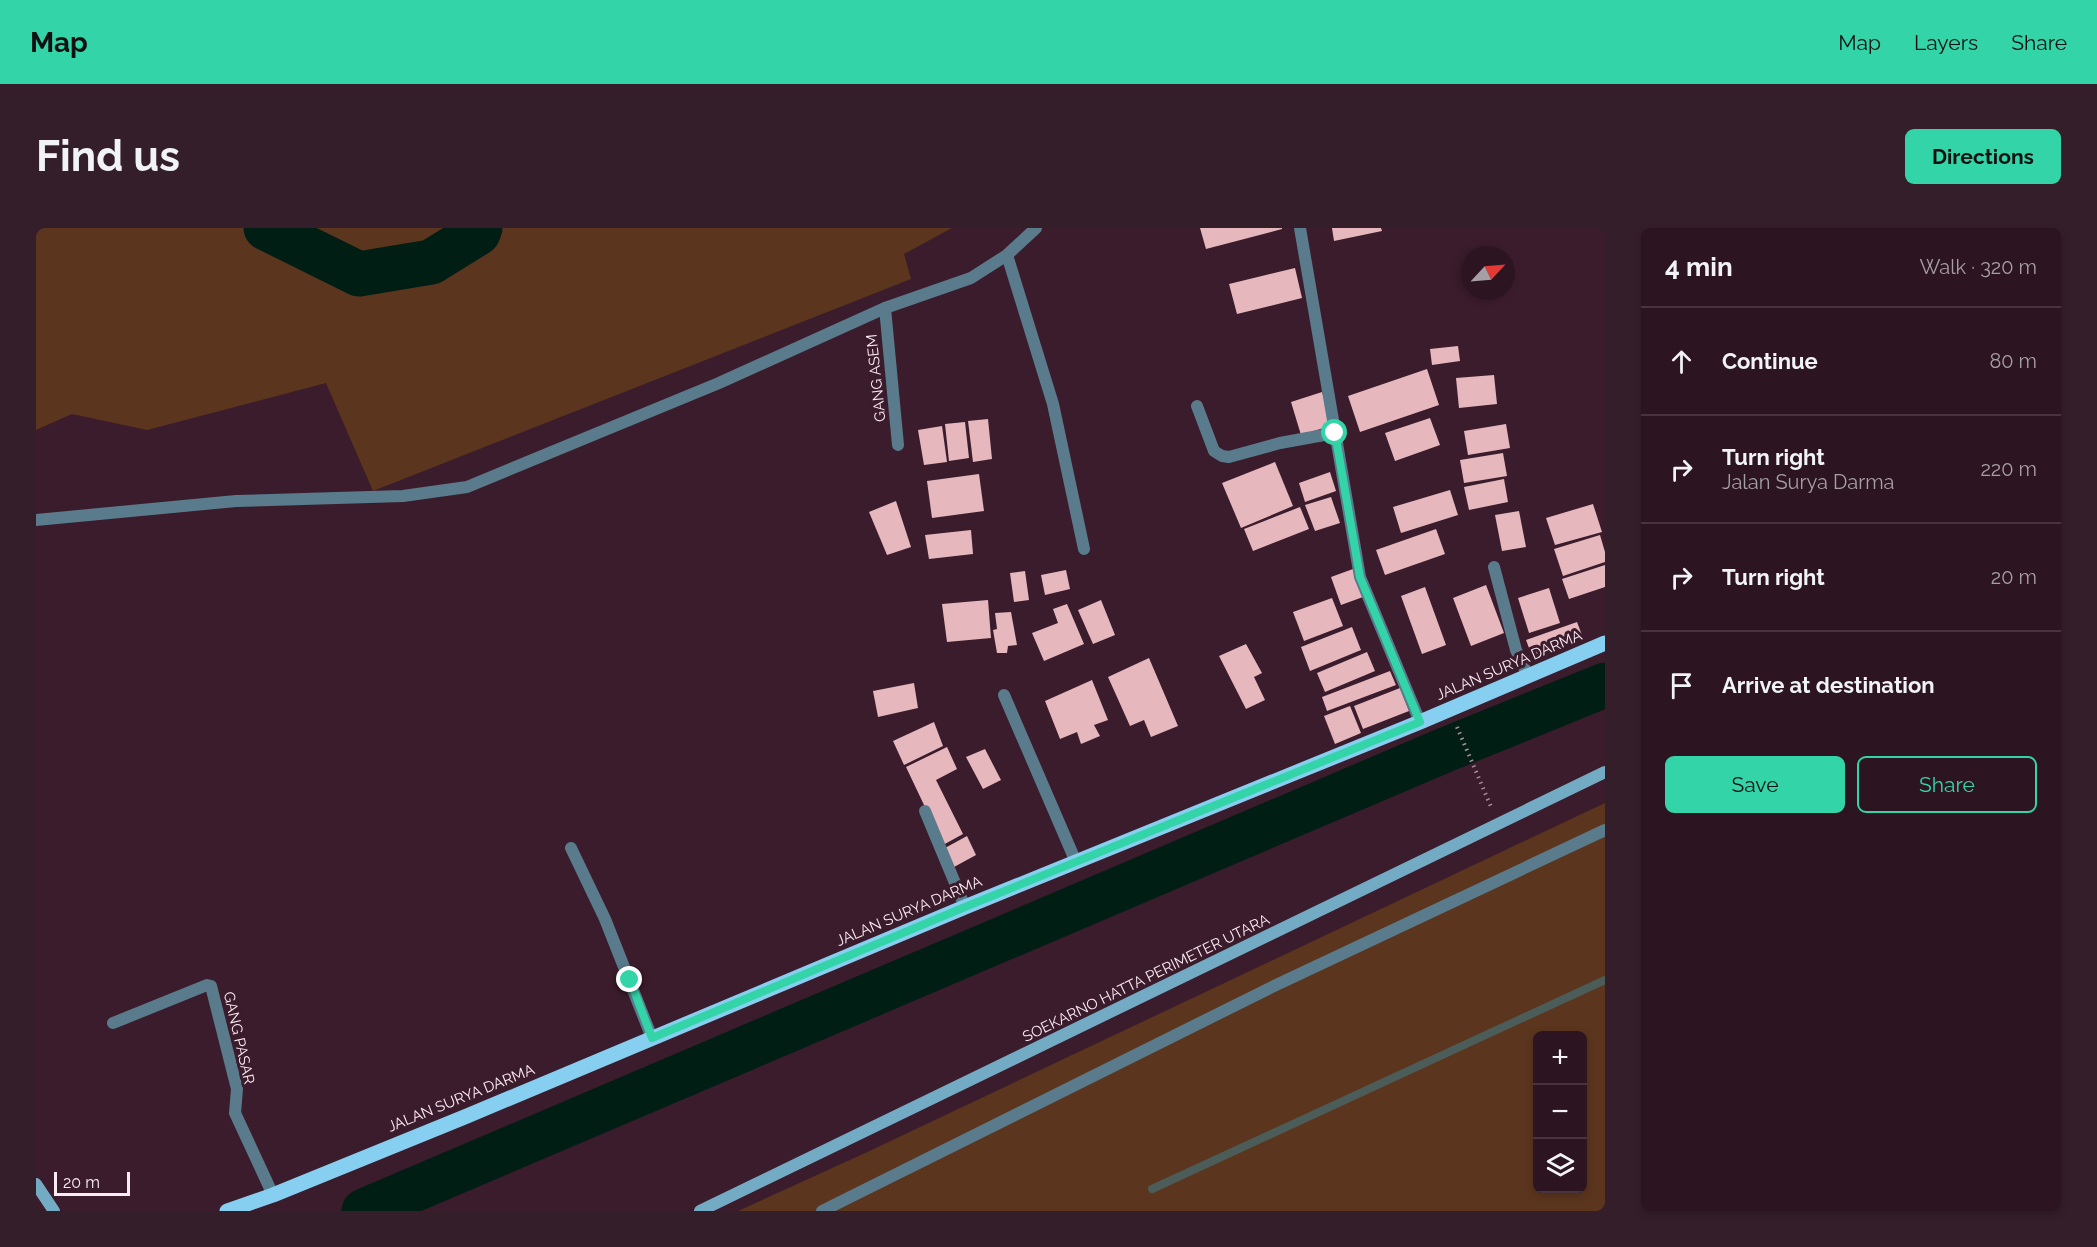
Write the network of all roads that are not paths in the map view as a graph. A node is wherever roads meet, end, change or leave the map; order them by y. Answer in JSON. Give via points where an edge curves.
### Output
{"nodes":[{"id":1,"x":1036,"y":228,"type":"edge"},
{"id":2,"x":1300,"y":228,"type":"edge"},
{"id":3,"x":1007,"y":255,"type":"junction"},
{"id":4,"x":885,"y":308,"type":"junction"},
{"id":5,"x":1197,"y":406,"type":"dead end"},
{"id":6,"x":1335,"y":433,"type":"junction"},
{"id":7,"x":898,"y":445,"type":"dead end"},
{"id":8,"x":36,"y":520,"type":"edge"},
{"id":9,"x":1084,"y":549,"type":"dead end"},
{"id":10,"x":1494,"y":567,"type":"dead end"},
{"id":11,"x":1605,"y":644,"type":"edge"},
{"id":12,"x":1528,"y":676,"type":"junction"},
{"id":13,"x":1004,"y":695,"type":"dead end"},
{"id":14,"x":1420,"y":722,"type":"junction"},
{"id":15,"x":1605,"y":772,"type":"edge"},
{"id":16,"x":925,"y":811,"type":"dead end"},
{"id":17,"x":1605,"y":830,"type":"edge"},
{"id":18,"x":571,"y":848,"type":"dead end"},
{"id":19,"x":1076,"y":862,"type":"junction"},
{"id":20,"x":965,"y":907,"type":"junction"},
{"id":21,"x":113,"y":1023,"type":"dead end"},
{"id":22,"x":652,"y":1038,"type":"junction"},
{"id":23,"x":36,"y":1184,"type":"edge"},
{"id":24,"x":273,"y":1195,"type":"junction"},
{"id":25,"x":54,"y":1211,"type":"edge"},
{"id":26,"x":227,"y":1211,"type":"edge"},
{"id":27,"x":700,"y":1211,"type":"edge"},
{"id":28,"x":822,"y":1211,"type":"edge"}],
"edges":[{"from":1,"to":3,"type":"street"},
{"from":2,"to":6,"type":"street"},
{"from":3,"to":4,"type":"street","via":[[971,278]]},
{"from":3,"to":9,"type":"street","via":[[1053,404]]},
{"from":4,"to":7,"type":"street","name":"GANG ASEM"},
{"from":4,"to":8,"type":"street","via":[[719,383],[467,488],[403,496],[236,501]]},
{"from":5,"to":6,"type":"street","via":[[1214,451],[1222,456]]},
{"from":6,"to":14,"type":"street","via":[[1360,577]]},
{"from":10,"to":12,"type":"street","via":[[1516,650]]},
{"from":11,"to":12,"type":"main road","name":"JALAN SURYA DARMA"},
{"from":12,"to":14,"type":"main road","name":"JALAN SURYA DARMA"},
{"from":13,"to":19,"type":"street"},
{"from":14,"to":19,"type":"main road","name":"JALAN SURYA DARMA"},
{"from":15,"to":27,"type":"main road","name":"SOEKARNO HATTA PERIMETER UTARA"},
{"from":16,"to":20,"type":"street"},
{"from":17,"to":28,"type":"street","via":[[1270,988]]},
{"from":18,"to":22,"type":"street","via":[[605,919]]},
{"from":19,"to":20,"type":"main road","name":"JALAN SURYA DARMA"},
{"from":20,"to":22,"type":"main road","name":"JALAN SURYA DARMA"},
{"from":21,"to":24,"type":"street","name":"GANG PASAR","via":[[211,986],[237,1089],[235,1113]]},
{"from":22,"to":24,"type":"main road","name":"JALAN SURYA DARMA"},
{"from":23,"to":25,"type":"main road"},
{"from":24,"to":26,"type":"main road","name":"JALAN SURYA DARMA"}]}
